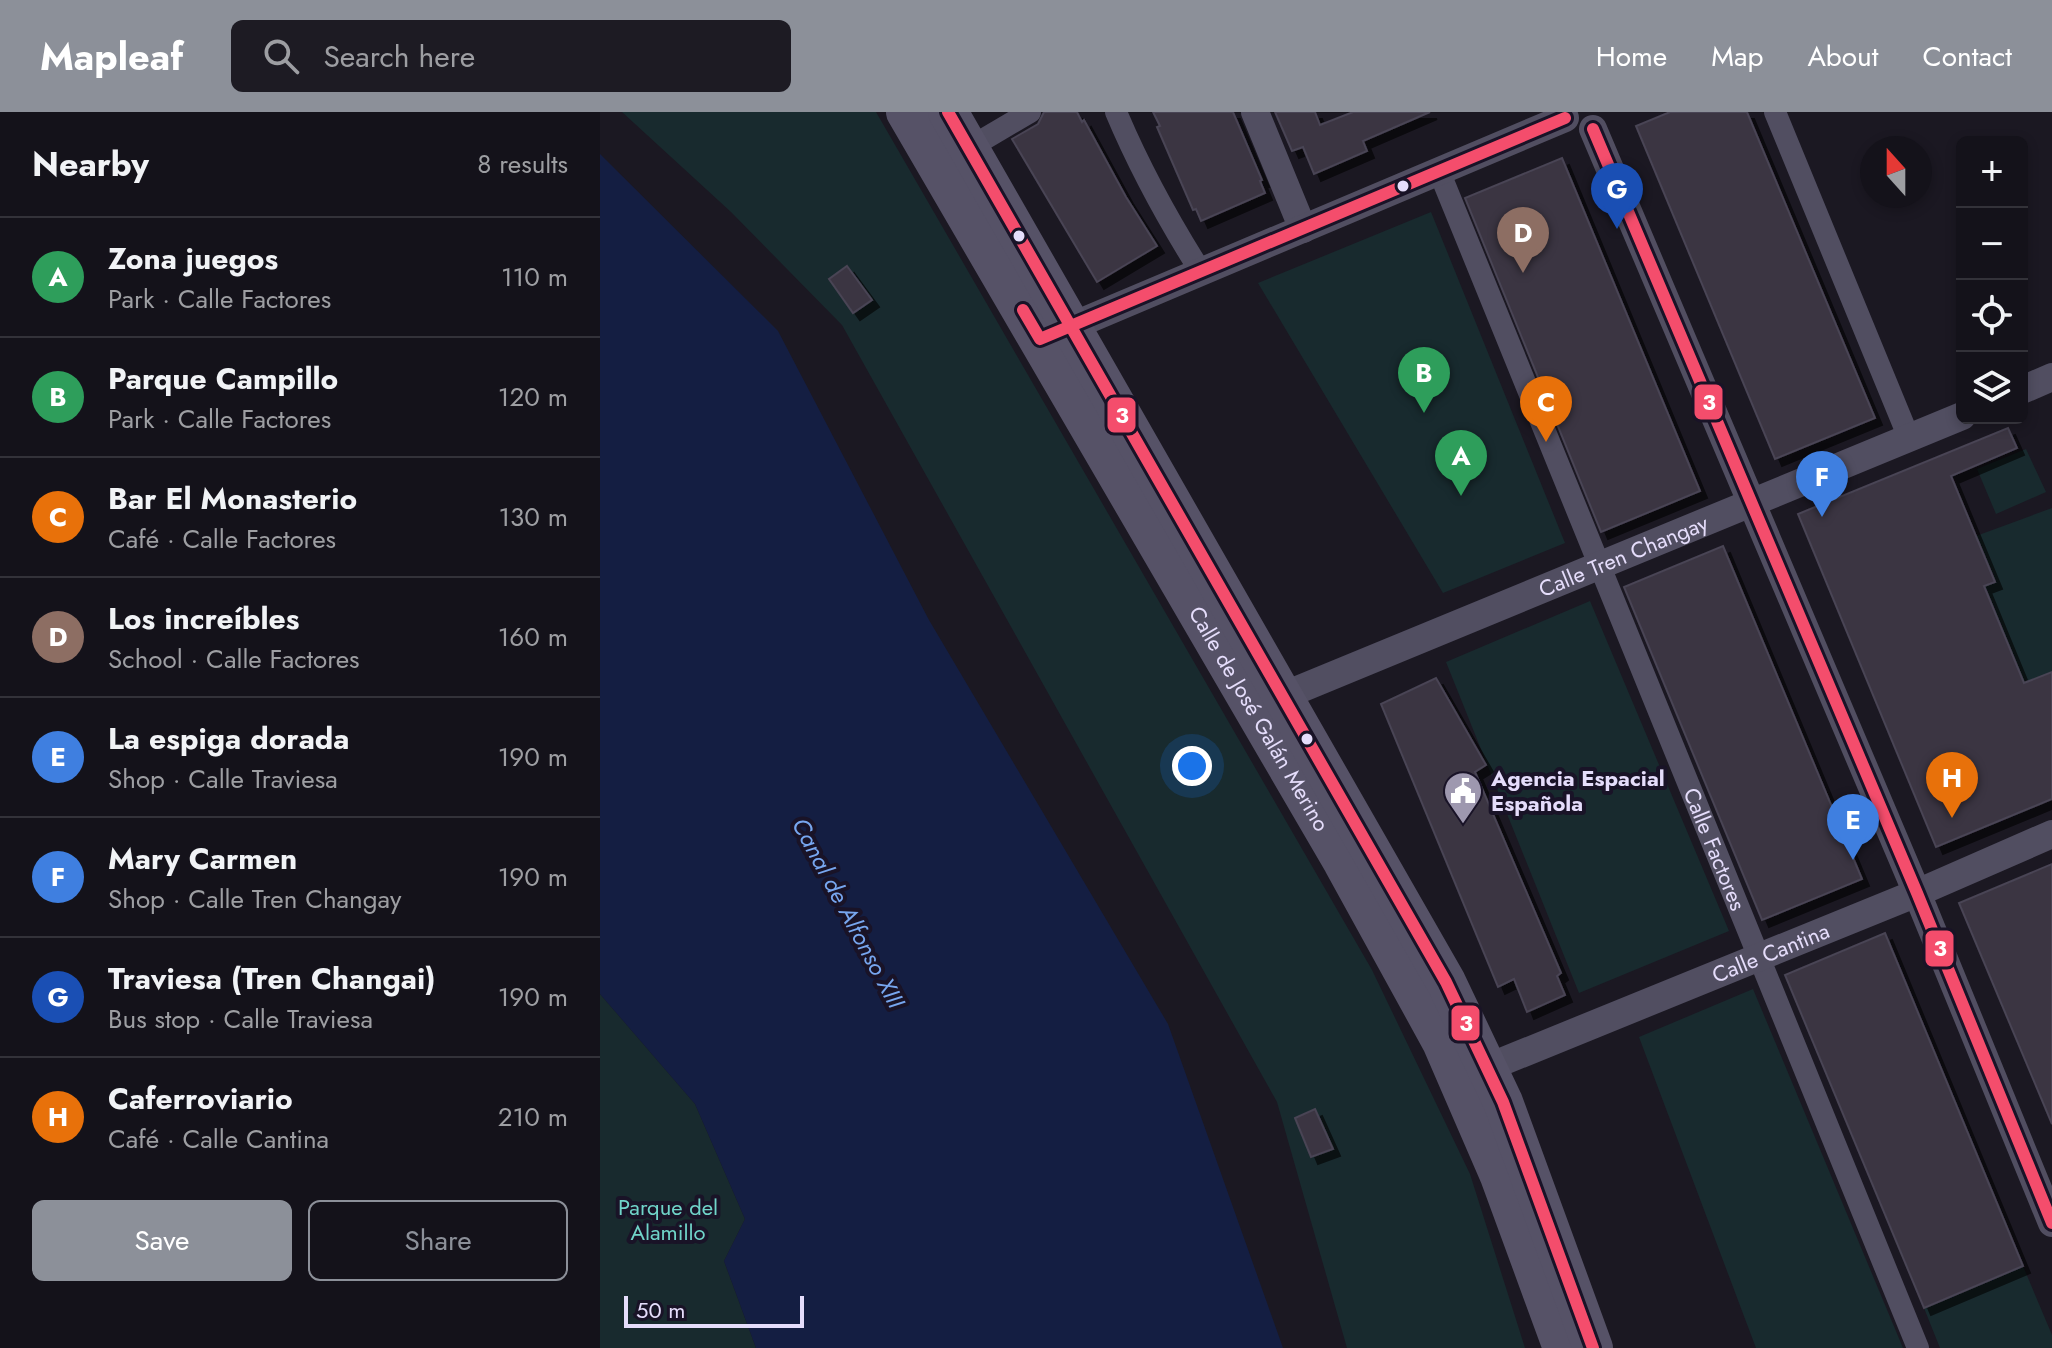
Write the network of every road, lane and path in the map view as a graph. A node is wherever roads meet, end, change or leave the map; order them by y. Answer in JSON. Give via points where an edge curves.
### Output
{"nodes":[{"id":1,"x":906,"y":112,"type":"edge"},
{"id":2,"x":948,"y":112,"type":"edge"},
{"id":3,"x":1030,"y":112,"type":"edge"},
{"id":4,"x":1116,"y":112,"type":"edge"},
{"id":5,"x":1255,"y":112,"type":"edge"},
{"id":6,"x":1775,"y":112,"type":"edge"},
{"id":7,"x":1564,"y":115,"type":"edge"},
{"id":8,"x":1602,"y":120,"type":"edge"},
{"id":9,"x":969,"y":148,"type":"junction"},
{"id":10,"x":1439,"y":171,"type":"junction"},
{"id":11,"x":1303,"y":229,"type":"junction"},
{"id":12,"x":1201,"y":272,"type":"junction"},
{"id":13,"x":1056,"y":333,"type":"junction"},
{"id":14,"x":2052,"y":377,"type":"edge"},
{"id":15,"x":2028,"y":387,"type":"edge"},
{"id":16,"x":1956,"y":418,"type":"edge"},
{"id":17,"x":1909,"y":438,"type":"junction"},
{"id":18,"x":1751,"y":505,"type":"junction"},
{"id":19,"x":1600,"y":566,"type":"junction"},
{"id":20,"x":1283,"y":696,"type":"junction"},
{"id":21,"x":2052,"y":834,"type":"edge"},
{"id":22,"x":1917,"y":893,"type":"junction"},
{"id":23,"x":1759,"y":958,"type":"junction"},
{"id":24,"x":1489,"y":1067,"type":"junction"},
{"id":25,"x":2052,"y":1223,"type":"edge"},
{"id":26,"x":1563,"y":1348,"type":"edge"},
{"id":27,"x":1593,"y":1348,"type":"edge"},
{"id":28,"x":1918,"y":1348,"type":"edge"}],
"edges":[{"from":1,"to":13,"type":"main road","name":"Calle de José Galán Merino"},
{"from":2,"to":9,"type":"main road","name":"Calle de José Galán Merino"},
{"from":3,"to":9,"type":"street"},
{"from":4,"to":12,"type":"street","via":[[1165,215]]},
{"from":5,"to":11,"type":"street"},
{"from":6,"to":17,"type":"street"},
{"from":7,"to":8,"type":"street","via":[[1573,126]]},
{"from":7,"to":10,"type":"street"},
{"from":8,"to":18,"type":"street"},
{"from":9,"to":13,"type":"main road","name":"Calle de José Galán Merino"},
{"from":10,"to":11,"type":"street"},
{"from":10,"to":19,"type":"street","name":"Calle Factores"},
{"from":11,"to":12,"type":"street"},
{"from":12,"to":13,"type":"street"},
{"from":13,"to":20,"type":"main road","name":"Calle de José Galán Merino"},
{"from":13,"to":26,"type":"main road","name":"Calle de José Galán Merino","via":[[1442,1042],[1500,1176]]},
{"from":14,"to":15,"type":"street"},
{"from":16,"to":17,"type":"street","name":"Calle Tren Changay"},
{"from":17,"to":18,"type":"street","name":"Calle Tren Changay"},
{"from":18,"to":19,"type":"street","name":"Calle Tren Changay"},
{"from":18,"to":22,"type":"street"},
{"from":19,"to":20,"type":"street","name":"Calle Tren Changay"},
{"from":19,"to":23,"type":"street","name":"Calle Factores"},
{"from":20,"to":24,"type":"main road","name":"Calle de José Galán Merino"},
{"from":21,"to":22,"type":"street","name":"Calle Cantina"},
{"from":22,"to":23,"type":"street","name":"Calle Cantina"},
{"from":22,"to":25,"type":"street"},
{"from":23,"to":24,"type":"street","name":"Calle Cantina"},
{"from":23,"to":28,"type":"street","name":"Calle Factores"},
{"from":24,"to":27,"type":"main road","name":"Calle de José Galán Merino"}]}
